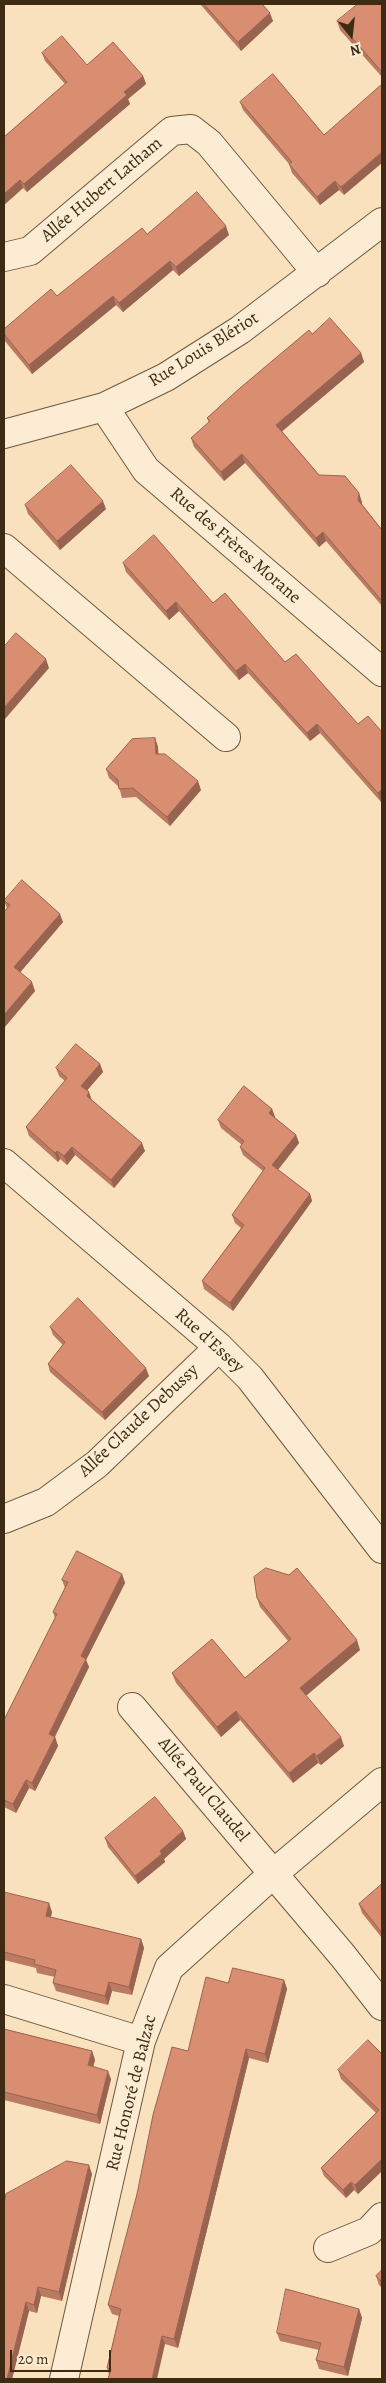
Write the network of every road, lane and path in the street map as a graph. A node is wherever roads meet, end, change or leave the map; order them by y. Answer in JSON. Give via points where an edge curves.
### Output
{"nodes":[{"id":1,"x":382,"y":222,"type":"edge"},
{"id":2,"x":4,"y":257,"type":"edge"},
{"id":3,"x":317,"y":273,"type":"junction"},
{"id":4,"x":104,"y":407,"type":"junction"},
{"id":5,"x":4,"y":434,"type":"edge"},
{"id":6,"x":4,"y":548,"type":"edge"},
{"id":7,"x":382,"y":672,"type":"edge"},
{"id":8,"x":226,"y":738,"type":"dead end"},
{"id":9,"x":4,"y":1163,"type":"edge"},
{"id":10,"x":219,"y":1347,"type":"junction"},
{"id":11,"x":4,"y":1519,"type":"edge"},
{"id":12,"x":382,"y":1549,"type":"edge"},
{"id":13,"x":132,"y":1707,"type":"dead end"},
{"id":14,"x":382,"y":1782,"type":"edge"},
{"id":15,"x":274,"y":1874,"type":"junction"},
{"id":16,"x":4,"y":1999,"type":"edge"},
{"id":17,"x":382,"y":2006,"type":"edge"},
{"id":18,"x":141,"y":2041,"type":"junction"},
{"id":19,"x":382,"y":2217,"type":"edge"},
{"id":20,"x":328,"y":2248,"type":"dead end"},
{"id":21,"x":64,"y":2379,"type":"edge"}],
"edges":[{"from":1,"to":3,"type":"street","name":"Rue Louis Blériot"},
{"from":2,"to":3,"type":"street","name":"Allée Hubert Latham","via":[[30,251],[172,131],[191,130],[209,143]]},
{"from":3,"to":4,"type":"street","name":"Rue Louis Blériot","via":[[240,330],[166,377]]},
{"from":4,"to":5,"type":"street","name":"Rue Louis Blériot"},
{"from":4,"to":7,"type":"street","name":"Rue des Frères Morane","via":[[146,470]]},
{"from":6,"to":8,"type":"street"},
{"from":9,"to":10,"type":"street","name":"Rue d'Essey"},
{"from":10,"to":11,"type":"street","name":"Allée Claude Debussy","via":[[97,1464],[46,1502]]},
{"from":10,"to":12,"type":"street","name":"Rue d'Essey","via":[[250,1378]]},
{"from":13,"to":15,"type":"street","name":"Allée Paul Claudel"},
{"from":14,"to":15,"type":"street","name":"Rue Honoré de Balzac"},
{"from":15,"to":17,"type":"street","name":"Allée Paul Claudel"},
{"from":15,"to":18,"type":"street","name":"Rue Honoré de Balzac","via":[[169,1968]]},
{"from":16,"to":18,"type":"street"},
{"from":18,"to":21,"type":"street","name":"Rue Honoré de Balzac"},
{"from":19,"to":20,"type":"street","via":[[369,2231]]}]}
